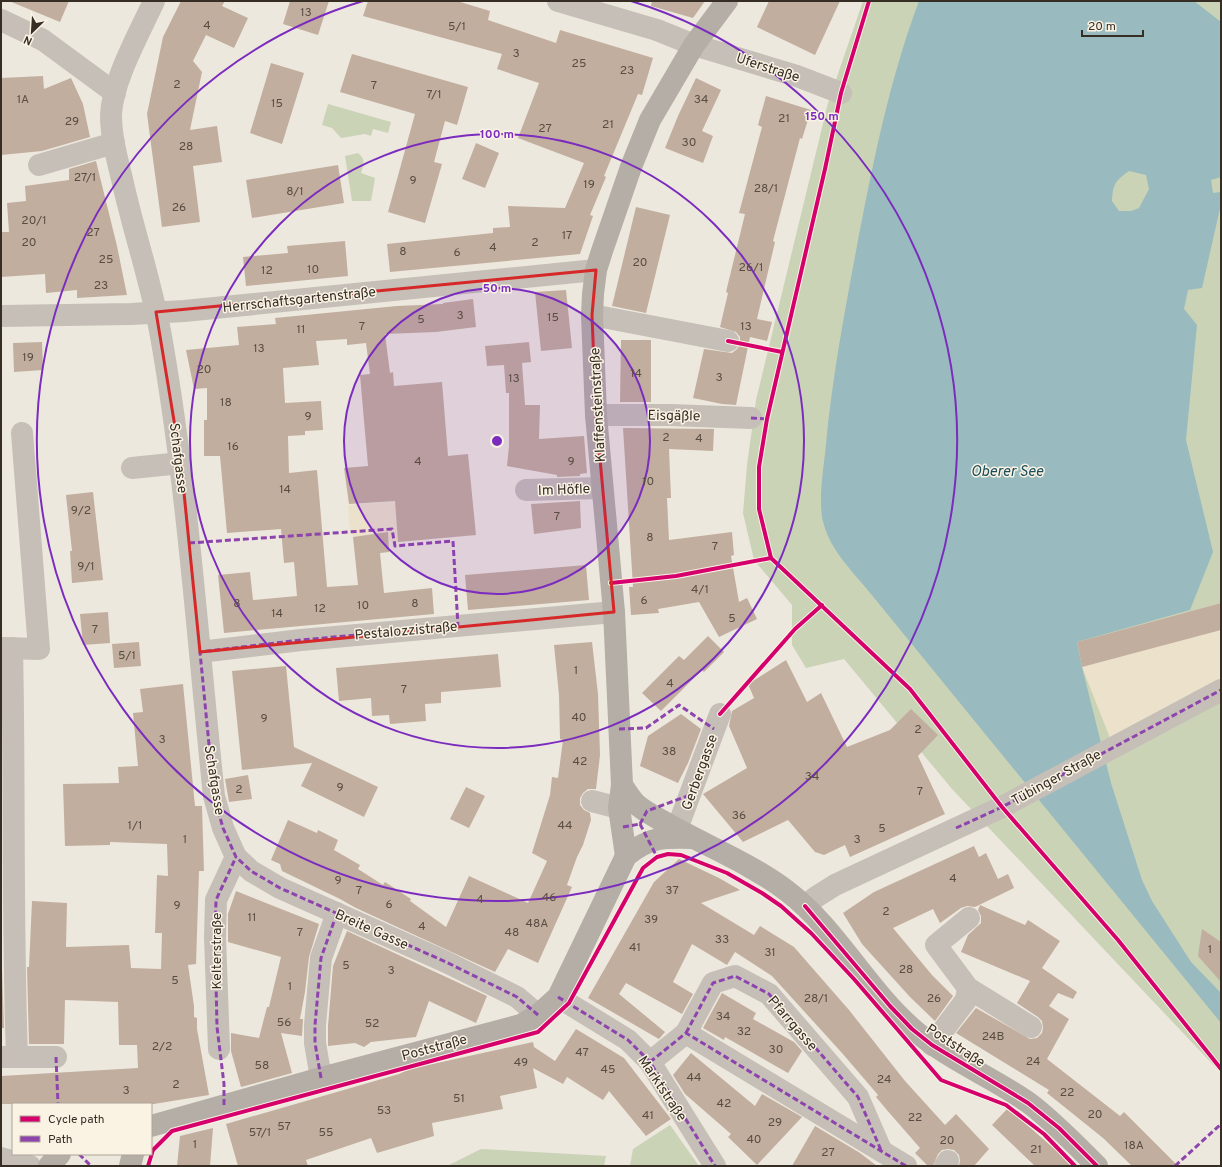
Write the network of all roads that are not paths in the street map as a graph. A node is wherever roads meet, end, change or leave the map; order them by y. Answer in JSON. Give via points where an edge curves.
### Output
{"nodes":[{"id":1,"x":154,"y":1,"type":"edge"},
{"id":2,"x":558,"y":1,"type":"edge"},
{"id":3,"x":727,"y":1,"type":"edge"},
{"id":4,"x":1,"y":20,"type":"edge"},
{"id":5,"x":694,"y":45,"type":"junction"},
{"id":6,"x":841,"y":93,"type":"dead end"},
{"id":7,"x":115,"y":94,"type":"junction"},
{"id":8,"x":114,"y":143,"type":"junction"},
{"id":9,"x":39,"y":165,"type":"dead end"},
{"id":10,"x":596,"y":270,"type":"junction"},
{"id":11,"x":156,"y":312,"type":"junction"},
{"id":12,"x":592,"y":315,"type":"junction"},
{"id":13,"x":1,"y":316,"type":"edge"},
{"id":14,"x":728,"y":341,"type":"dead end"},
{"id":15,"x":596,"y":415,"type":"junction"},
{"id":16,"x":751,"y":418,"type":"dead end"},
{"id":17,"x":22,"y":433,"type":"dead end"},
{"id":18,"x":181,"y":463,"type":"junction"},
{"id":19,"x":132,"y":468,"type":"dead end"},
{"id":20,"x":602,"y":488,"type":"junction"},
{"id":21,"x":526,"y":490,"type":"dead end"},
{"id":22,"x":614,"y":612,"type":"junction"},
{"id":23,"x":6,"y":648,"type":"edge"},
{"id":24,"x":200,"y":652,"type":"junction"},
{"id":25,"x":1221,"y":690,"type":"edge"},
{"id":26,"x":720,"y":714,"type":"dead end"},
{"id":27,"x":8,"y":765,"type":"edge"},
{"id":28,"x":622,"y":786,"type":"junction"},
{"id":29,"x":592,"y":801,"type":"dead end"},
{"id":30,"x":619,"y":808,"type":"junction"},
{"id":31,"x":223,"y":828,"type":"joint"},
{"id":32,"x":685,"y":834,"type":"junction"},
{"id":33,"x":626,"y":856,"type":"junction"},
{"id":34,"x":236,"y":857,"type":"junction"},
{"id":35,"x":805,"y":906,"type":"junction"},
{"id":36,"x":337,"y":913,"type":"junction"},
{"id":37,"x":969,"y":918,"type":"dead end"},
{"id":38,"x":7,"y":958,"type":"edge"},
{"id":39,"x":968,"y":988,"type":"junction"},
{"id":40,"x":558,"y":997,"type":"junction"},
{"id":41,"x":538,"y":1015,"type":"junction"},
{"id":42,"x":1031,"y":1027,"type":"dead end"},
{"id":43,"x":686,"y":1033,"type":"junction"},
{"id":44,"x":932,"y":1045,"type":"junction"},
{"id":45,"x":219,"y":1049,"type":"dead end"},
{"id":46,"x":9,"y":1057,"type":"edge"},
{"id":47,"x":56,"y":1057,"type":"dead end"},
{"id":48,"x":650,"y":1062,"type":"junction"},
{"id":49,"x":321,"y":1078,"type":"junction"},
{"id":50,"x":152,"y":1126,"type":"edge"},
{"id":51,"x":881,"y":1150,"type":"junction"},
{"id":52,"x":59,"y":1155,"type":"edge"},
{"id":53,"x":133,"y":1155,"type":"edge"},
{"id":54,"x":1,"y":1158,"type":"edge"},
{"id":55,"x":30,"y":1166,"type":"edge"},
{"id":56,"x":48,"y":1166,"type":"edge"},
{"id":57,"x":130,"y":1166,"type":"edge"},
{"id":58,"x":715,"y":1166,"type":"edge"},
{"id":59,"x":906,"y":1166,"type":"edge"},
{"id":60,"x":1097,"y":1166,"type":"edge"}],
"edges":[{"from":1,"to":7,"type":"street","name":"Schafgasse","via":[[123,69]]},
{"from":2,"to":5,"type":"street","name":"Uferstraße","via":[[657,30]]},
{"from":3,"to":5,"type":"main road","name":"Klaffensteinstraße"},
{"from":4,"to":7,"type":"street","via":[[43,40]]},
{"from":5,"to":6,"type":"street","name":"Uferstraße","via":[[797,76]]},
{"from":5,"to":10,"type":"main road","name":"Klaffensteinstraße","via":[[650,120],[623,189]]},
{"from":7,"to":8,"type":"street","name":"Schafgasse","via":[[111,114]]},
{"from":8,"to":9,"type":"street"},
{"from":8,"to":11,"type":"street","name":"Schafgasse"},
{"from":10,"to":11,"type":"street","name":"Herrschaftsgartenstraße"},
{"from":10,"to":12,"type":"main road","name":"Klaffensteinstraße"},
{"from":11,"to":13,"type":"street","name":"Herrschaftsgartenstraße"},
{"from":11,"to":18,"type":"street","name":"Schafgasse"},
{"from":12,"to":14,"type":"street"},
{"from":12,"to":15,"type":"main road","name":"Klaffensteinstraße"},
{"from":15,"to":16,"type":"street","name":"Eisgäßle"},
{"from":15,"to":20,"type":"main road","name":"Klaffensteinstraße"},
{"from":17,"to":23,"type":"street","via":[[39,649]]},
{"from":18,"to":19,"type":"street"},
{"from":18,"to":24,"type":"street","name":"Schafgasse"},
{"from":20,"to":21,"type":"street","name":"Im Höfle"},
{"from":20,"to":22,"type":"main road","name":"Klaffensteinstraße"},
{"from":22,"to":24,"type":"street","name":"Pestalozzistraße"},
{"from":22,"to":28,"type":"main road","name":"Klaffensteinstraße"},
{"from":23,"to":27,"type":"street"},
{"from":24,"to":31,"type":"street","name":"Schafgasse","via":[[214,796]]},
{"from":25,"to":35,"type":"street","name":"Tübinger Straße","via":[[1002,807],[835,885]]},
{"from":26,"to":32,"type":"street","name":"Gerbergasse"},
{"from":27,"to":38,"type":"street"},
{"from":28,"to":30,"type":"main road"},
{"from":28,"to":32,"type":"main road","name":"Poststraße","via":[[634,803]]},
{"from":29,"to":30,"type":"street"},
{"from":30,"to":33,"type":"main road"},
{"from":31,"to":34,"type":"street","name":"Breite Gasse"},
{"from":32,"to":33,"type":"main road","name":"Poststraße","via":[[648,840]]},
{"from":32,"to":35,"type":"main road","name":"Poststraße","via":[[756,871]]},
{"from":33,"to":40,"type":"main road","name":"Poststraße"},
{"from":34,"to":36,"type":"street","name":"Breite Gasse","via":[[251,871],[280,888]]},
{"from":34,"to":45,"type":"street","name":"Kelterstraße","via":[[216,900]]},
{"from":35,"to":44,"type":"main road","name":"Poststraße","via":[[890,1006]]},
{"from":36,"to":41,"type":"street","name":"Breite Gasse","via":[[517,996]]},
{"from":36,"to":49,"type":"street","via":[[321,958],[315,1043]]},
{"from":37,"to":39,"type":"street","via":[[936,944]]},
{"from":38,"to":46,"type":"street"},
{"from":39,"to":42,"type":"street"},
{"from":39,"to":44,"type":"street","via":[[966,1000]]},
{"from":40,"to":41,"type":"main road","name":"Poststraße"},
{"from":40,"to":48,"type":"street","name":"Marktstraße","via":[[628,1040]]},
{"from":41,"to":49,"type":"main road","name":"Poststraße","via":[[521,1025]]},
{"from":43,"to":48,"type":"street","name":"Pfarrgasse"},
{"from":43,"to":51,"type":"street"},
{"from":43,"to":51,"type":"street","name":"Pfarrgasse","via":[[713,983],[735,976],[769,994],[858,1097]]},
{"from":44,"to":60,"type":"main road","name":"Poststraße","via":[[1028,1103],[1059,1128]]},
{"from":46,"to":47,"type":"street"},
{"from":48,"to":58,"type":"street","name":"Marktstraße"},
{"from":49,"to":50,"type":"main road","name":"Poststraße"},
{"from":51,"to":59,"type":"street"},
{"from":52,"to":56,"type":"main road"},
{"from":53,"to":57,"type":"main road"},
{"from":54,"to":55,"type":"street"}]}
